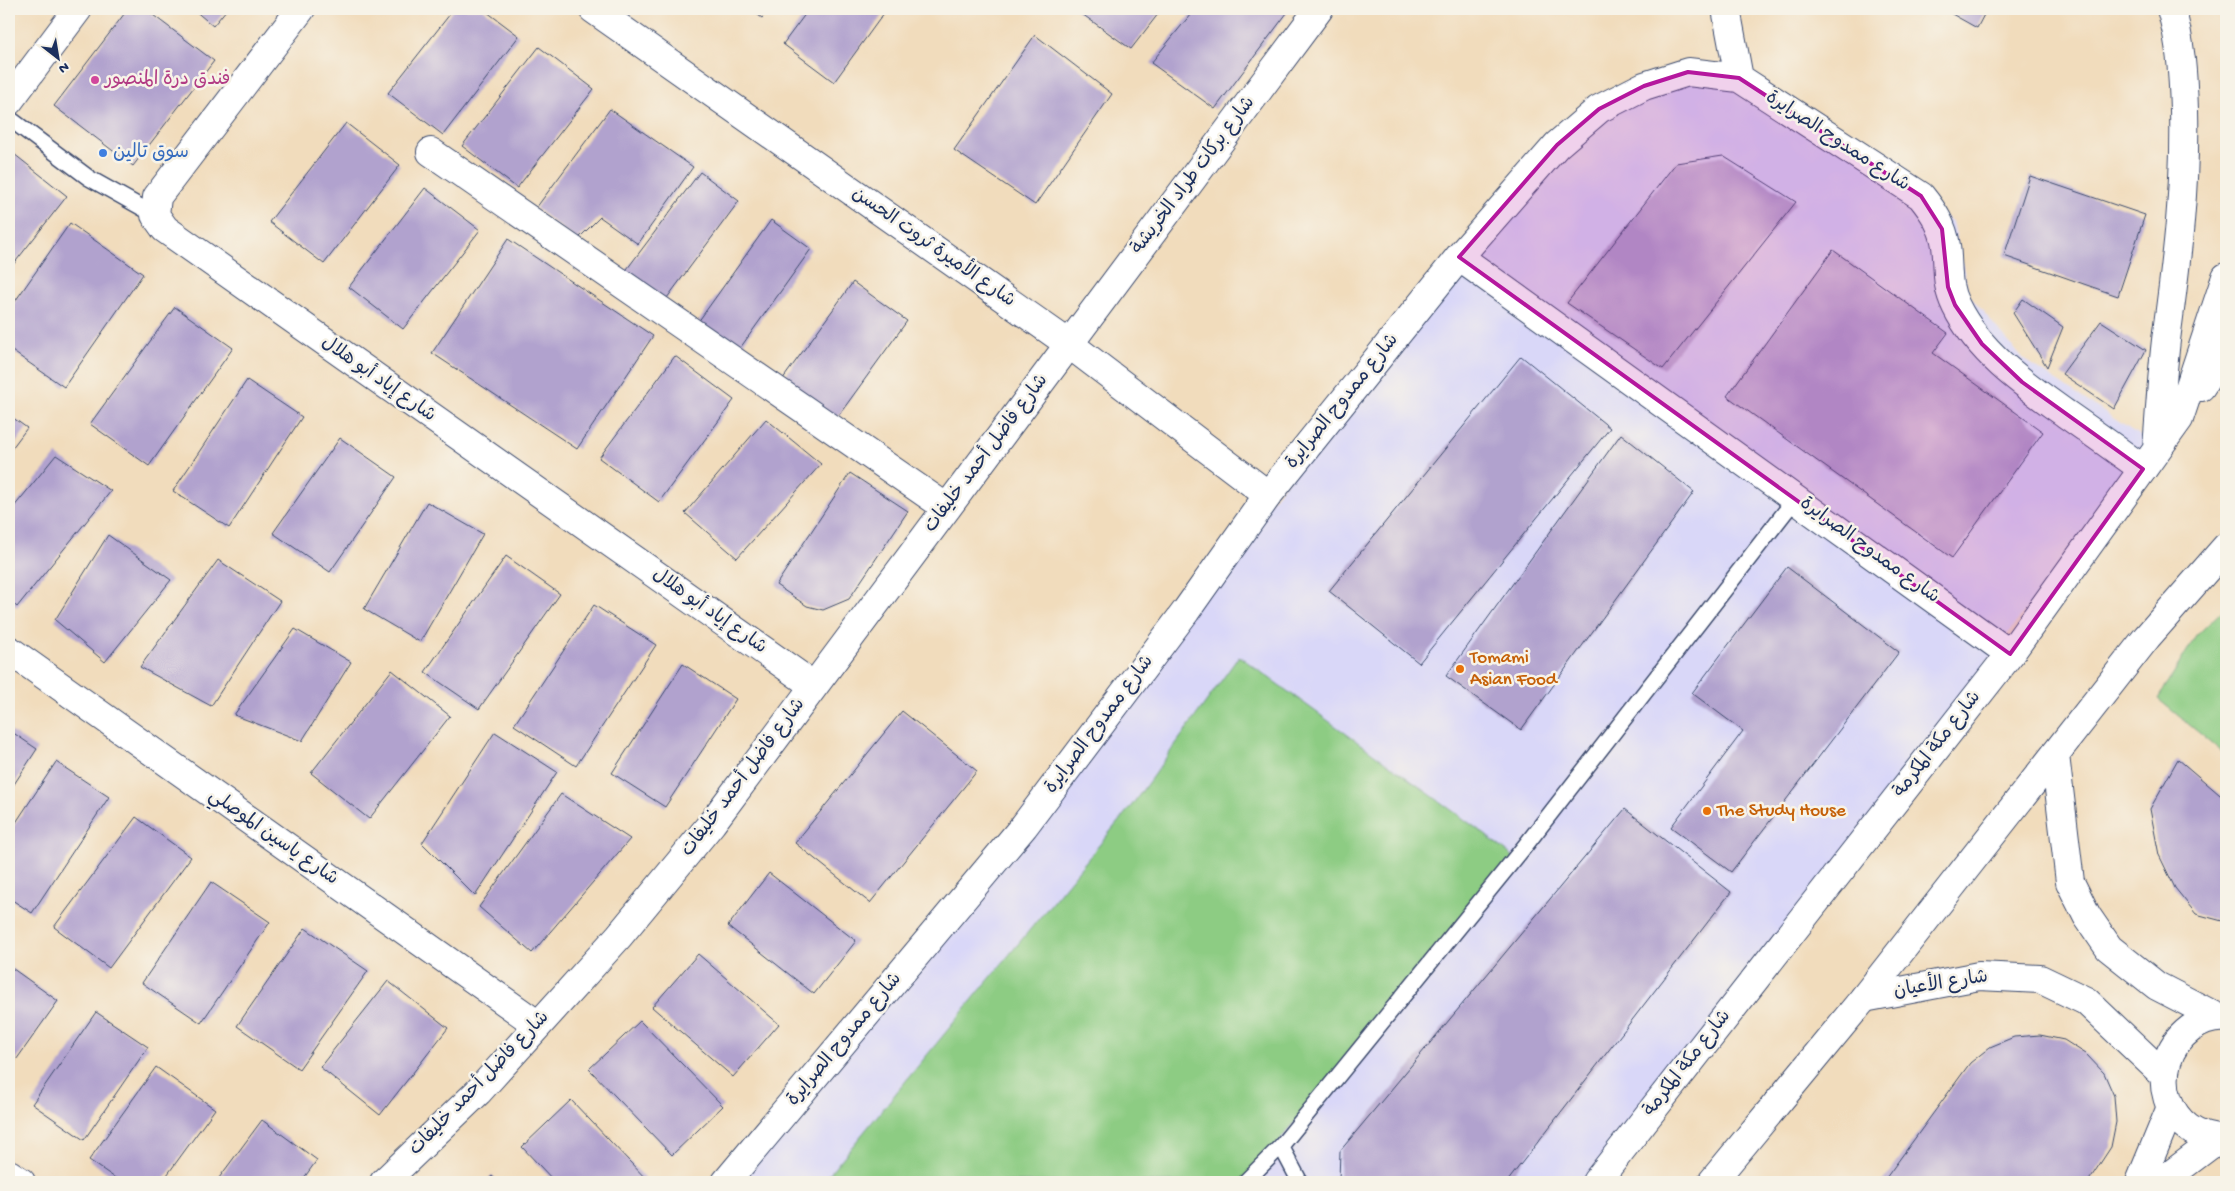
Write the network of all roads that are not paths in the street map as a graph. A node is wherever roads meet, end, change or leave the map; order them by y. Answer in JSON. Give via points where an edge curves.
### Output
{"nodes":[{"id":1,"x":78,"y":9,"type":"edge"},
{"id":2,"x":301,"y":9,"type":"edge"},
{"id":3,"x":593,"y":9,"type":"edge"},
{"id":4,"x":1319,"y":9,"type":"edge"},
{"id":5,"x":1726,"y":9,"type":"edge"},
{"id":6,"x":2171,"y":9,"type":"edge"},
{"id":7,"x":1739,"y":78,"type":"junction"},
{"id":8,"x":9,"y":101,"type":"edge"},
{"id":9,"x":9,"y":118,"type":"edge"},
{"id":10,"x":432,"y":152,"type":"dead end"},
{"id":11,"x":155,"y":215,"type":"junction"},
{"id":12,"x":1459,"y":257,"type":"junction"},
{"id":13,"x":2226,"y":278,"type":"edge"},
{"id":14,"x":1070,"y":344,"type":"junction"},
{"id":15,"x":2226,"y":348,"type":"edge"},
{"id":16,"x":2179,"y":419,"type":"junction"},
{"id":17,"x":2150,"y":459,"type":"junction"},
{"id":18,"x":1268,"y":495,"type":"junction"},
{"id":19,"x":1796,"y":498,"type":"junction"},
{"id":20,"x":947,"y":508,"type":"junction"},
{"id":21,"x":2226,"y":525,"type":"edge"},
{"id":22,"x":2226,"y":547,"type":"edge"},
{"id":23,"x":2147,"y":637,"type":"junction"},
{"id":24,"x":9,"y":650,"type":"edge"},
{"id":25,"x":2010,"y":654,"type":"junction"},
{"id":26,"x":814,"y":686,"type":"junction"},
{"id":27,"x":2055,"y":755,"type":"junction"},
{"id":28,"x":1864,"y":998,"type":"junction"},
{"id":29,"x":2222,"y":1018,"type":"edge"},
{"id":30,"x":538,"y":1025,"type":"junction"},
{"id":31,"x":2164,"y":1075,"type":"junction"},
{"id":32,"x":2171,"y":1107,"type":"junction"},
{"id":33,"x":2222,"y":1139,"type":"edge"},
{"id":34,"x":1281,"y":1146,"type":"junction"},
{"id":35,"x":9,"y":1174,"type":"edge"},
{"id":36,"x":20,"y":1182,"type":"edge"},
{"id":37,"x":384,"y":1182,"type":"edge"},
{"id":38,"x":726,"y":1182,"type":"edge"},
{"id":39,"x":1245,"y":1182,"type":"edge"},
{"id":40,"x":1300,"y":1182,"type":"edge"},
{"id":41,"x":1596,"y":1182,"type":"edge"},
{"id":42,"x":1712,"y":1182,"type":"edge"},
{"id":43,"x":2140,"y":1182,"type":"edge"},
{"id":44,"x":2161,"y":1182,"type":"edge"}],
"edges":[{"from":1,"to":8,"type":"street"},
{"from":2,"to":11,"type":"street","via":[[169,179],[157,197]]},
{"from":3,"to":14,"type":"street","name":"شارع الأميرة ثروت الحسن"},
{"from":4,"to":14,"type":"street","name":"شارع بركات طراد الخريشة"},
{"from":5,"to":7,"type":"street"},
{"from":6,"to":17,"type":"street","via":[[2177,29],[2183,81],[2185,150],[2178,251]]},
{"from":7,"to":12,"type":"street","name":"شارع ممدوح الصرايرة","via":[[1688,72],[1644,86],[1599,109],[1556,145]]},
{"from":7,"to":17,"type":"street","name":"شارع ممدوح الصرايرة","via":[[1921,196],[1934,211],[1942,228],[1948,287],[1955,305],[1982,344],[2022,382]]},
{"from":9,"to":11,"type":"lane","via":[[89,178]]},
{"from":10,"to":20,"type":"street"},
{"from":11,"to":26,"type":"street","name":"شارع إياد أبو هلال","via":[[165,229],[185,245]]},
{"from":12,"to":18,"type":"street","name":"شارع ممدوح الصرايرة"},
{"from":12,"to":19,"type":"street","name":"شارع ممدوح الصرايرة"},
{"from":13,"to":16,"type":"street","name":"شارع مكة المكرمة"},
{"from":14,"to":18,"type":"street","name":"شارع الأميرة ثروت الحسن"},
{"from":14,"to":20,"type":"street","name":"شارع فاضل أحمد خليفات"},
{"from":15,"to":16,"type":"street"},
{"from":16,"to":17,"type":"street","name":"شارع مكة المكرمة"},
{"from":17,"to":25,"type":"street","name":"شارع مكة المكرمة"},
{"from":18,"to":38,"type":"street","name":"شارع ممدوح الصرايرة","via":[[1186,611],[1024,826]]},
{"from":19,"to":25,"type":"street","name":"شارع ممدوح الصرايرة"},
{"from":19,"to":34,"type":"lane","via":[[1525,846]]},
{"from":20,"to":26,"type":"street","name":"شارع فاضل أحمد خليفات"},
{"from":21,"to":23,"type":"street"},
{"from":22,"to":23,"type":"street"},
{"from":23,"to":27,"type":"street"},
{"from":24,"to":30,"type":"street","name":"شارع ياسين الموصلي"},
{"from":25,"to":41,"type":"street","name":"شارع مكة المكرمة"},
{"from":26,"to":30,"type":"street","name":"شارع فاضل أحمد خليفات","via":[[712,823],[619,936]]},
{"from":27,"to":28,"type":"street"},
{"from":27,"to":29,"type":"street","via":[[2070,882],[2087,916],[2110,948],[2157,986]]},
{"from":28,"to":31,"type":"street","name":"شارع الأعيان","via":[[1979,976],[2040,979],[2086,1001]]},
{"from":28,"to":42,"type":"street"},
{"from":29,"to":31,"type":"street","via":[[2197,1024],[2180,1037],[2169,1054]]},
{"from":30,"to":37,"type":"street","name":"شارع فاضل أحمد خليفات","via":[[478,1092]]},
{"from":31,"to":32,"type":"street"},
{"from":32,"to":33,"type":"street","via":[[2183,1123],[2199,1133]]},
{"from":32,"to":43,"type":"street"},
{"from":33,"to":44,"type":"street"},
{"from":34,"to":39,"type":"lane"},
{"from":34,"to":40,"type":"lane"},
{"from":35,"to":36,"type":"street"}]}
